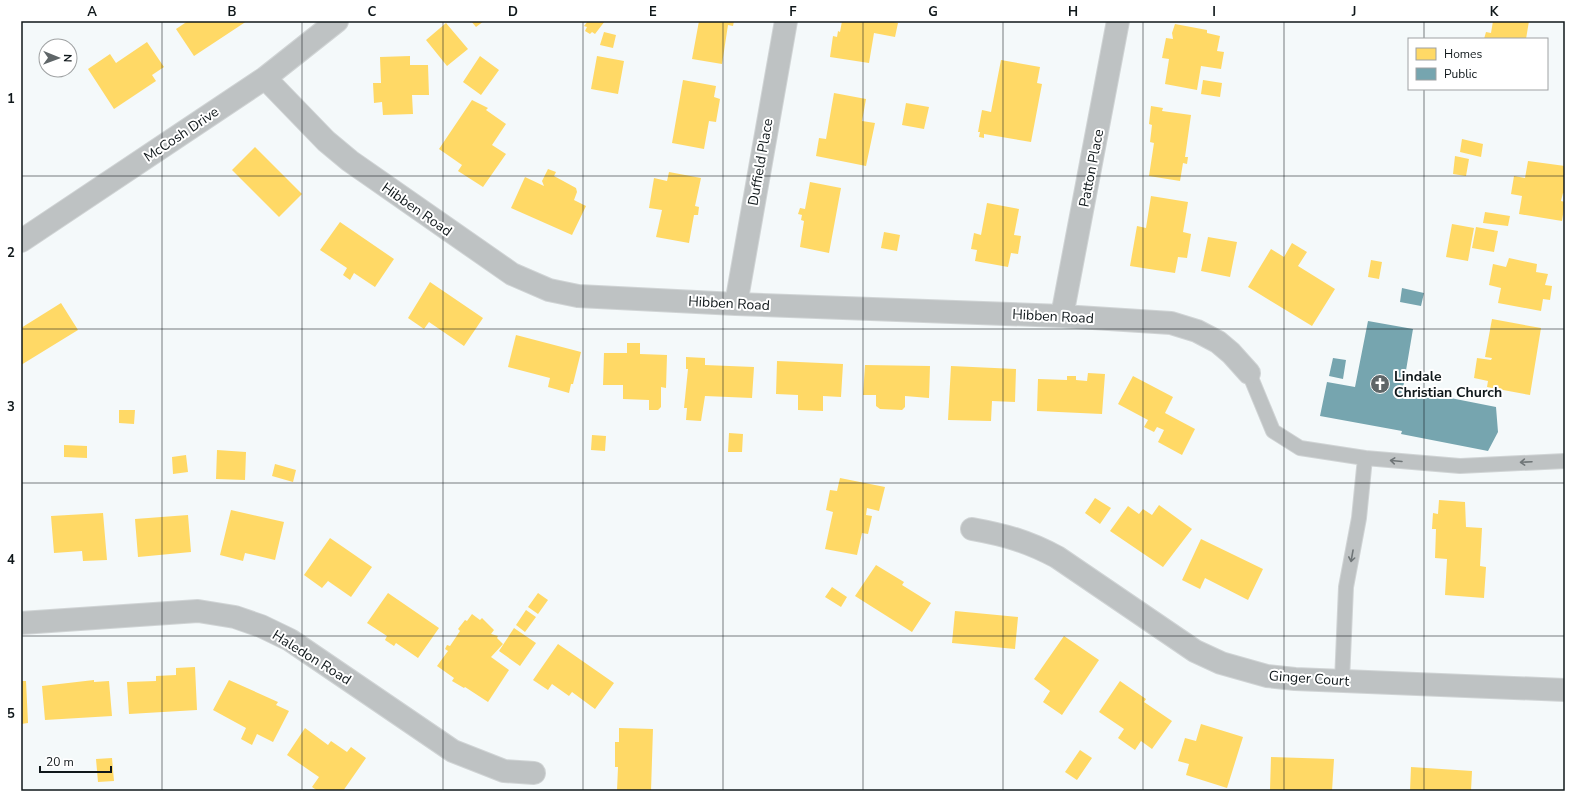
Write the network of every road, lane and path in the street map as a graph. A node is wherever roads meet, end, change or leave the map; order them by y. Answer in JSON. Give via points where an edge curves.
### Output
{"nodes":[{"id":1,"x":337,"y":21,"type":"edge"},
{"id":2,"x":786,"y":21,"type":"edge"},
{"id":3,"x":1118,"y":21,"type":"edge"},
{"id":4,"x":265,"y":78,"type":"junction"},
{"id":5,"x":21,"y":241,"type":"edge"},
{"id":6,"x":736,"y":304,"type":"junction"},
{"id":7,"x":1062,"y":316,"type":"junction"},
{"id":8,"x":1249,"y":374,"type":"joint"},
{"id":9,"x":1365,"y":458,"type":"junction"},
{"id":10,"x":1565,"y":461,"type":"edge"},
{"id":11,"x":972,"y":529,"type":"dead end"},
{"id":12,"x":21,"y":623,"type":"edge"},
{"id":13,"x":1342,"y":681,"type":"junction"},
{"id":14,"x":1565,"y":690,"type":"edge"},
{"id":15,"x":534,"y":773,"type":"dead end"}],
"edges":[{"from":1,"to":4,"type":"street","name":"McCosh Drive"},
{"from":2,"to":6,"type":"street","name":"Duffield Place"},
{"from":3,"to":7,"type":"street","name":"Patton Place"},
{"from":4,"to":5,"type":"street","name":"McCosh Drive"},
{"from":4,"to":6,"type":"street","name":"Hibben Road","via":[[350,161],[512,274],[549,290],[578,296]]},
{"from":6,"to":7,"type":"street","name":"Hibben Road"},
{"from":7,"to":8,"type":"street","name":"Hibben Road","via":[[1171,323],[1197,331],[1218,342]]},
{"from":8,"to":9,"type":"lane","via":[[1273,431],[1300,448]]},
{"from":10,"to":9,"type":"lane","one_way":true,"via":[[1460,466]]},
{"from":9,"to":13,"type":"lane","one_way":true,"via":[[1359,518],[1346,587]]},
{"from":11,"to":13,"type":"street","name":"Ginger Court","via":[[1013,537],[1057,557],[1178,641],[1221,663],[1267,676]]},
{"from":12,"to":15,"type":"street","name":"Haledon Road","via":[[198,611],[235,617],[290,640],[453,751],[504,771]]},
{"from":13,"to":14,"type":"street","name":"Ginger Court"}]}
